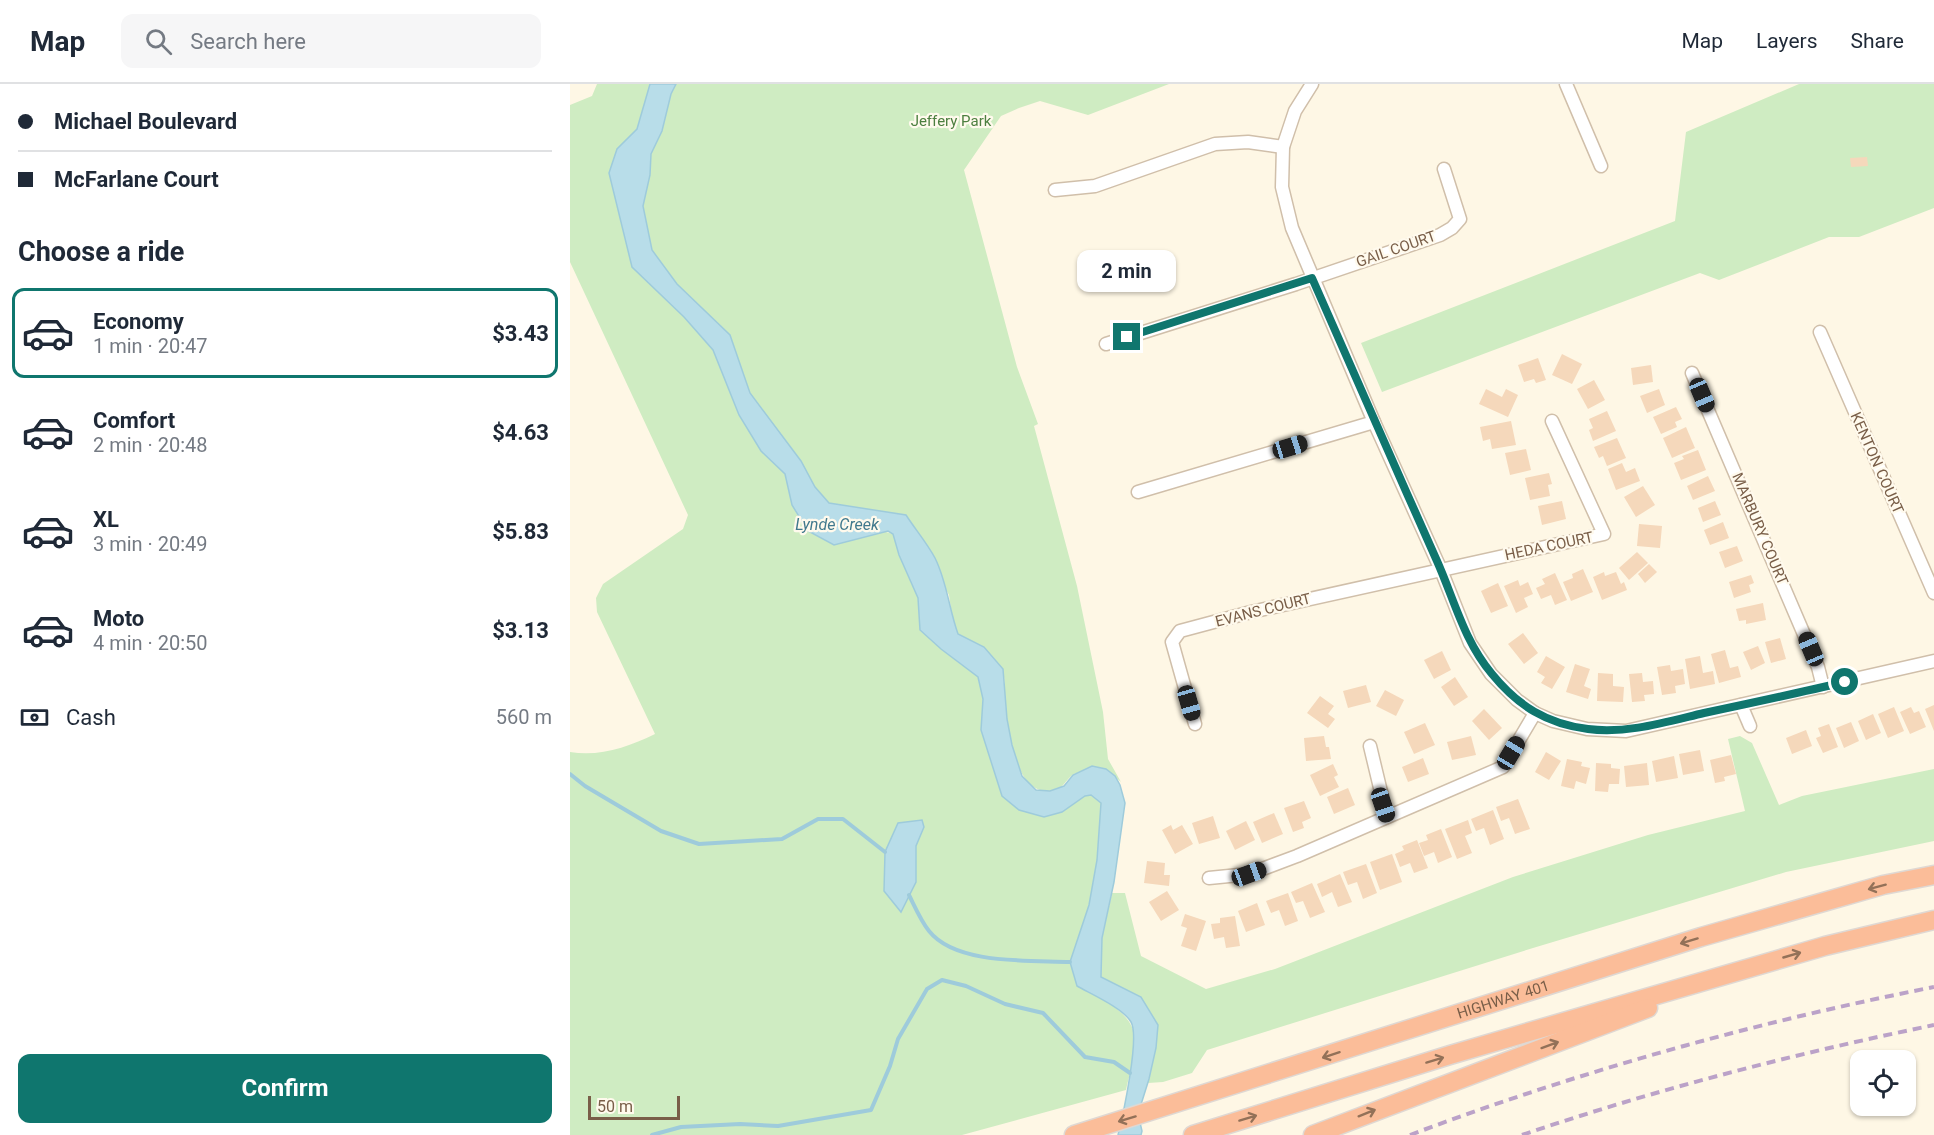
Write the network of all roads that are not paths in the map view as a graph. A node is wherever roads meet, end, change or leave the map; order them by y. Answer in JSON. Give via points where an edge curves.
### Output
{"nodes":[{"id":1,"x":1312,"y":84,"type":"edge"},
{"id":2,"x":1566,"y":84,"type":"edge"},
{"id":3,"x":1283,"y":147,"type":"junction"},
{"id":4,"x":1601,"y":166,"type":"dead end"},
{"id":5,"x":1444,"y":168,"type":"dead end"},
{"id":6,"x":1055,"y":190,"type":"dead end"},
{"id":7,"x":1312,"y":278,"type":"junction"},
{"id":8,"x":1820,"y":332,"type":"dead end"},
{"id":9,"x":1106,"y":344,"type":"dead end"},
{"id":10,"x":1692,"y":373,"type":"dead end"},
{"id":11,"x":1552,"y":421,"type":"dead end"},
{"id":12,"x":1374,"y":422,"type":"junction"},
{"id":13,"x":1138,"y":492,"type":"dead end"},
{"id":14,"x":1441,"y":570,"type":"junction"},
{"id":15,"x":1934,"y":593,"type":"edge"},
{"id":16,"x":1934,"y":661,"type":"edge"},
{"id":17,"x":1823,"y":687,"type":"junction"},
{"id":18,"x":1741,"y":705,"type":"junction"},
{"id":19,"x":1534,"y":713,"type":"junction"},
{"id":20,"x":1195,"y":724,"type":"dead end"},
{"id":21,"x":1750,"y":726,"type":"dead end"},
{"id":22,"x":1370,"y":746,"type":"dead end"},
{"id":23,"x":1387,"y":817,"type":"junction"},
{"id":24,"x":1934,"y":875,"type":"edge"},
{"id":25,"x":1209,"y":878,"type":"dead end"},
{"id":26,"x":1934,"y":920,"type":"edge"},
{"id":27,"x":1736,"y":972,"type":"junction"},
{"id":28,"x":1074,"y":1135,"type":"edge"},
{"id":29,"x":1192,"y":1135,"type":"edge"},
{"id":30,"x":1313,"y":1135,"type":"edge"}],
"edges":[{"from":1,"to":3,"type":"street","via":[[1295,111]]},
{"from":2,"to":4,"type":"street"},
{"from":3,"to":6,"type":"street","via":[[1248,142],[1215,144],[1095,186]]},
{"from":3,"to":7,"type":"street","via":[[1281,187]]},
{"from":5,"to":7,"type":"street","name":"GAIL COURT","via":[[1460,219],[1452,228]]},
{"from":7,"to":9,"type":"street"},
{"from":7,"to":12,"type":"street"},
{"from":8,"to":15,"type":"street","name":"KENTON COURT"},
{"from":10,"to":17,"type":"street","name":"MARBURY COURT","via":[[1810,647]]},
{"from":11,"to":14,"type":"street","name":"HEDA COURT","via":[[1604,534]]},
{"from":12,"to":13,"type":"street"},
{"from":12,"to":14,"type":"street"},
{"from":14,"to":19,"type":"street","via":[[1470,643],[1491,674]]},
{"from":14,"to":20,"type":"street","name":"EVANS COURT","via":[[1180,631],[1172,642]]},
{"from":16,"to":17,"type":"street"},
{"from":17,"to":18,"type":"street"},
{"from":18,"to":19,"type":"street","via":[[1626,730],[1587,729]]},
{"from":18,"to":21,"type":"street"},
{"from":19,"to":23,"type":"street","via":[[1503,767]]},
{"from":22,"to":23,"type":"street"},
{"from":23,"to":25,"type":"street","via":[[1249,874]]},
{"from":24,"to":28,"type":"highway","name":"HIGHWAY 401","one_way":true,"via":[[1883,885],[1701,937]]},
{"from":27,"to":26,"type":"highway","one_way":true},
{"from":29,"to":27,"type":"highway","one_way":true,"via":[[1461,1051]]},
{"from":30,"to":27,"type":"highway","one_way":true}]}
